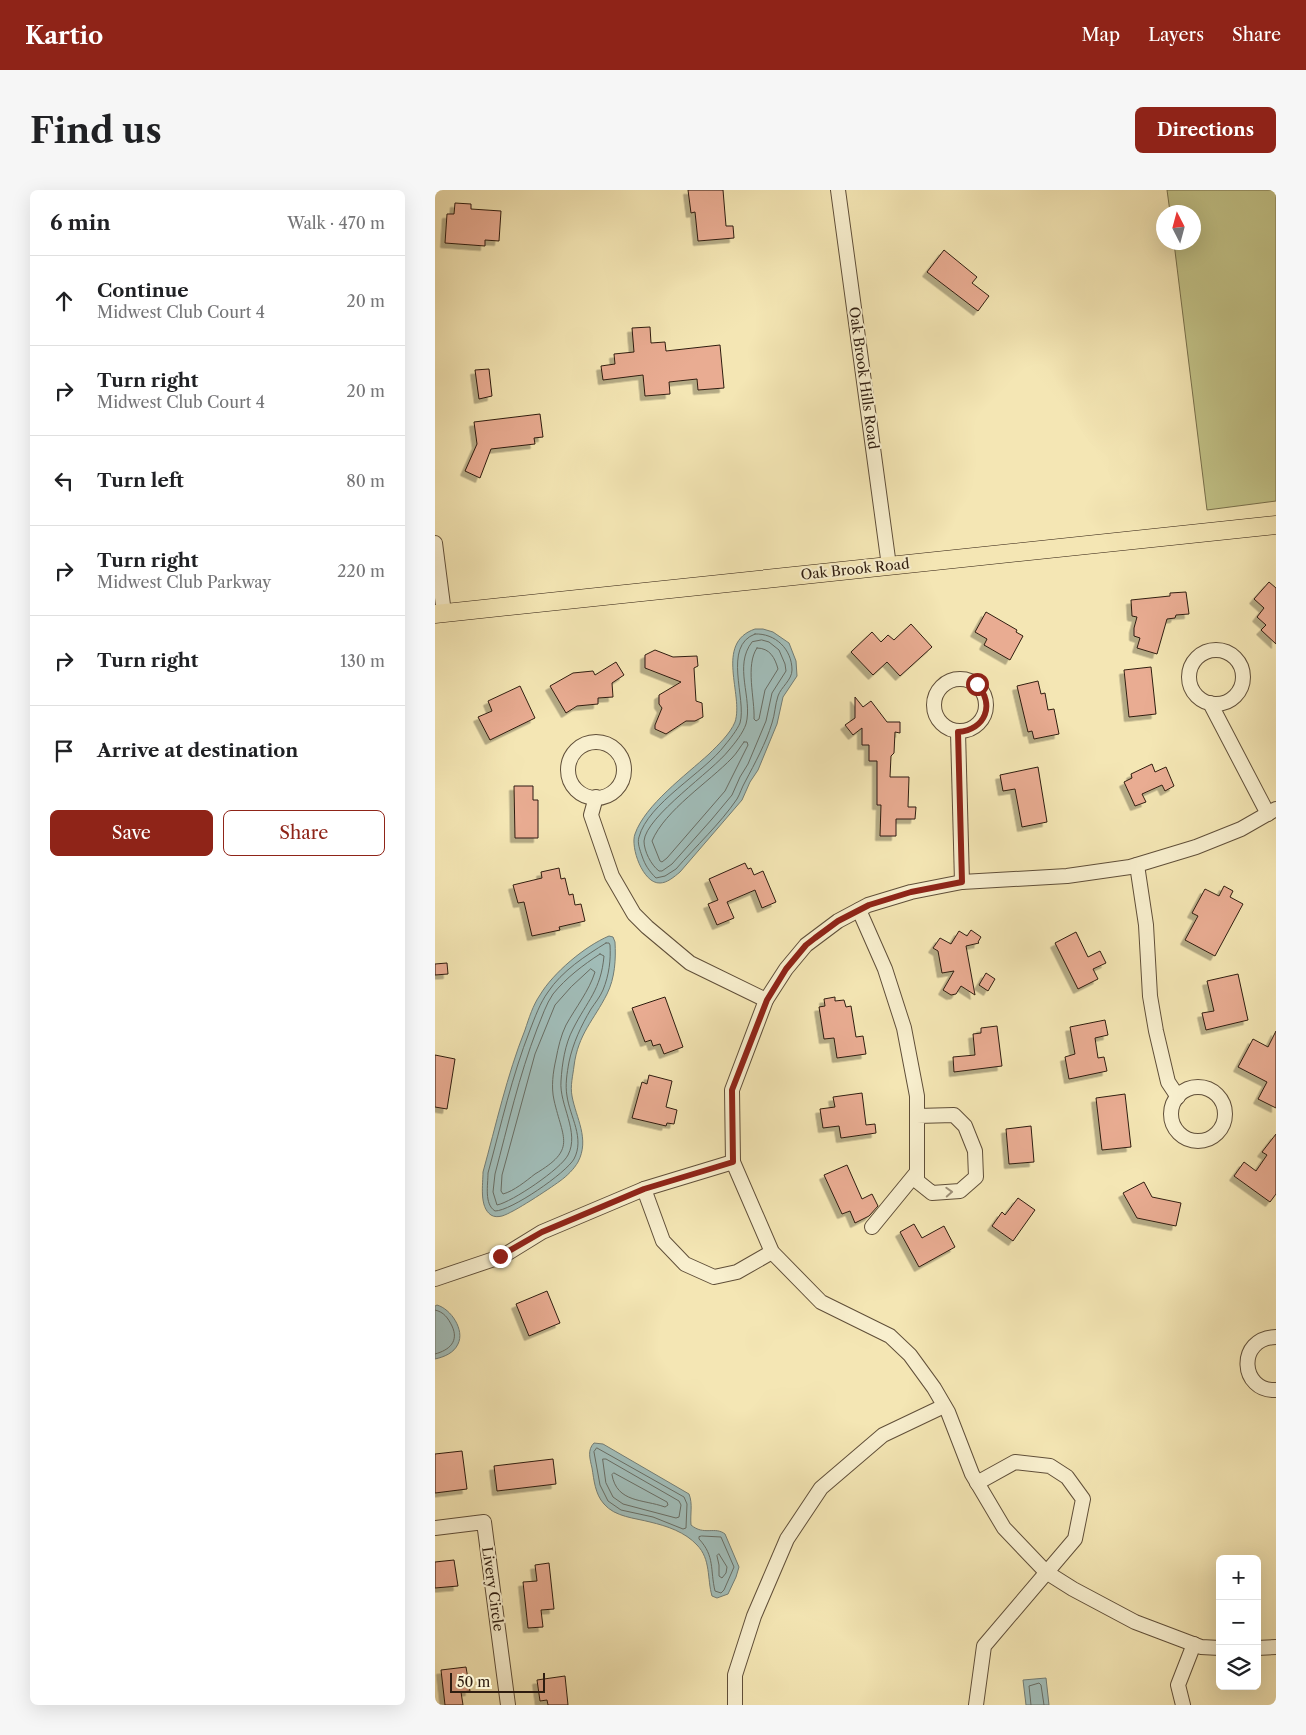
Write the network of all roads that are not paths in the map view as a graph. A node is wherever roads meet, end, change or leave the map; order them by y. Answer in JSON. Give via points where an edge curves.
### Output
{"nodes":[{"id":1,"x":839,"y":190,"type":"edge"},
{"id":2,"x":1276,"y":525,"type":"edge"},
{"id":3,"x":435,"y":543,"type":"edge"},
{"id":4,"x":889,"y":566,"type":"junction"},
{"id":5,"x":439,"y":613,"type":"edge"},
{"id":6,"x":1210,"y":703,"type":"dead end"},
{"id":7,"x":958,"y":732,"type":"dead end"},
{"id":8,"x":596,"y":797,"type":"junction"},
{"id":9,"x":1272,"y":812,"type":"edge"},
{"id":10,"x":1137,"y":865,"type":"junction"},
{"id":11,"x":962,"y":882,"type":"junction"},
{"id":12,"x":859,"y":910,"type":"junction"},
{"id":13,"x":767,"y":1000,"type":"junction"},
{"id":14,"x":1178,"y":1097,"type":"dead end"},
{"id":15,"x":917,"y":1116,"type":"junction"},
{"id":16,"x":733,"y":1162,"type":"junction"},
{"id":17,"x":917,"y":1172,"type":"junction"},
{"id":18,"x":644,"y":1189,"type":"junction"},
{"id":19,"x":873,"y":1227,"type":"dead end"},
{"id":20,"x":772,"y":1252,"type":"junction"},
{"id":21,"x":435,"y":1279,"type":"edge"},
{"id":22,"x":1276,"y":1337,"type":"edge"},
{"id":23,"x":1276,"y":1390,"type":"edge"},
{"id":24,"x":944,"y":1406,"type":"junction"},
{"id":25,"x":977,"y":1483,"type":"junction"},
{"id":26,"x":435,"y":1528,"type":"edge"},
{"id":27,"x":1046,"y":1572,"type":"junction"},
{"id":28,"x":1194,"y":1644,"type":"junction"},
{"id":29,"x":1276,"y":1646,"type":"edge"},
{"id":30,"x":1216,"y":1648,"type":"edge"},
{"id":31,"x":1261,"y":1648,"type":"edge"},
{"id":32,"x":509,"y":1705,"type":"edge"},
{"id":33,"x":735,"y":1705,"type":"edge"},
{"id":34,"x":976,"y":1705,"type":"edge"},
{"id":35,"x":1183,"y":1705,"type":"edge"}],
"edges":[{"from":1,"to":4,"type":"street","name":"Oak Brook Hills Road"},
{"from":2,"to":4,"type":"main road","name":"Oak Brook Road"},
{"from":3,"to":5,"type":"street"},
{"from":4,"to":5,"type":"main road","name":"Oak Brook Road"},
{"from":6,"to":9,"type":"street"},
{"from":7,"to":11,"type":"street"},
{"from":8,"to":8,"type":"street","via":[[578,791],[572,784],[568,766],[577,749],[595,742],[611,746],[621,758],[624,774],[611,793]]},
{"from":8,"to":13,"type":"street","via":[[591,815],[612,876],[634,914],[690,963]]},
{"from":9,"to":10,"type":"street","via":[[1196,847]]},
{"from":10,"to":11,"type":"street","via":[[1067,876]]},
{"from":10,"to":14,"type":"street","via":[[1156,1032],[1168,1082]]},
{"from":11,"to":12,"type":"street","via":[[911,892]]},
{"from":12,"to":13,"type":"street","via":[[806,945]]},
{"from":12,"to":15,"type":"street","via":[[885,969],[904,1028],[917,1096]]},
{"from":13,"to":16,"type":"street","via":[[732,1090]]},
{"from":15,"to":17,"type":"street"},
{"from":17,"to":15,"type":"street","one_way":true,"via":[[917,1181],[932,1193],[960,1191],[976,1177],[975,1151],[965,1126],[953,1115]]},
{"from":16,"to":18,"type":"street"},
{"from":16,"to":20,"type":"street"},
{"from":17,"to":19,"type":"street"},
{"from":18,"to":20,"type":"street","via":[[663,1242],[685,1264],[713,1277],[737,1272]]},
{"from":18,"to":21,"type":"street","via":[[542,1232],[503,1256]]},
{"from":20,"to":24,"type":"street","via":[[821,1302],[890,1336],[910,1354]]},
{"from":22,"to":23,"type":"street","via":[[1268,1337],[1253,1346],[1247,1362],[1251,1378],[1257,1384]]},
{"from":24,"to":25,"type":"street"},
{"from":24,"to":33,"type":"street","via":[[883,1435],[821,1488],[787,1539],[754,1616],[735,1675]]},
{"from":25,"to":27,"type":"street","via":[[1004,1528]]},
{"from":25,"to":27,"type":"street","via":[[1015,1462],[1050,1466],[1067,1477],[1083,1499],[1075,1539]]},
{"from":26,"to":32,"type":"street","name":"Livery Circle","via":[[484,1522]]},
{"from":27,"to":28,"type":"street","via":[[1135,1622]]},
{"from":27,"to":34,"type":"street","via":[[984,1646]]},
{"from":28,"to":30,"type":"street"},
{"from":28,"to":35,"type":"street","via":[[1178,1685]]},
{"from":29,"to":31,"type":"street"}]}
